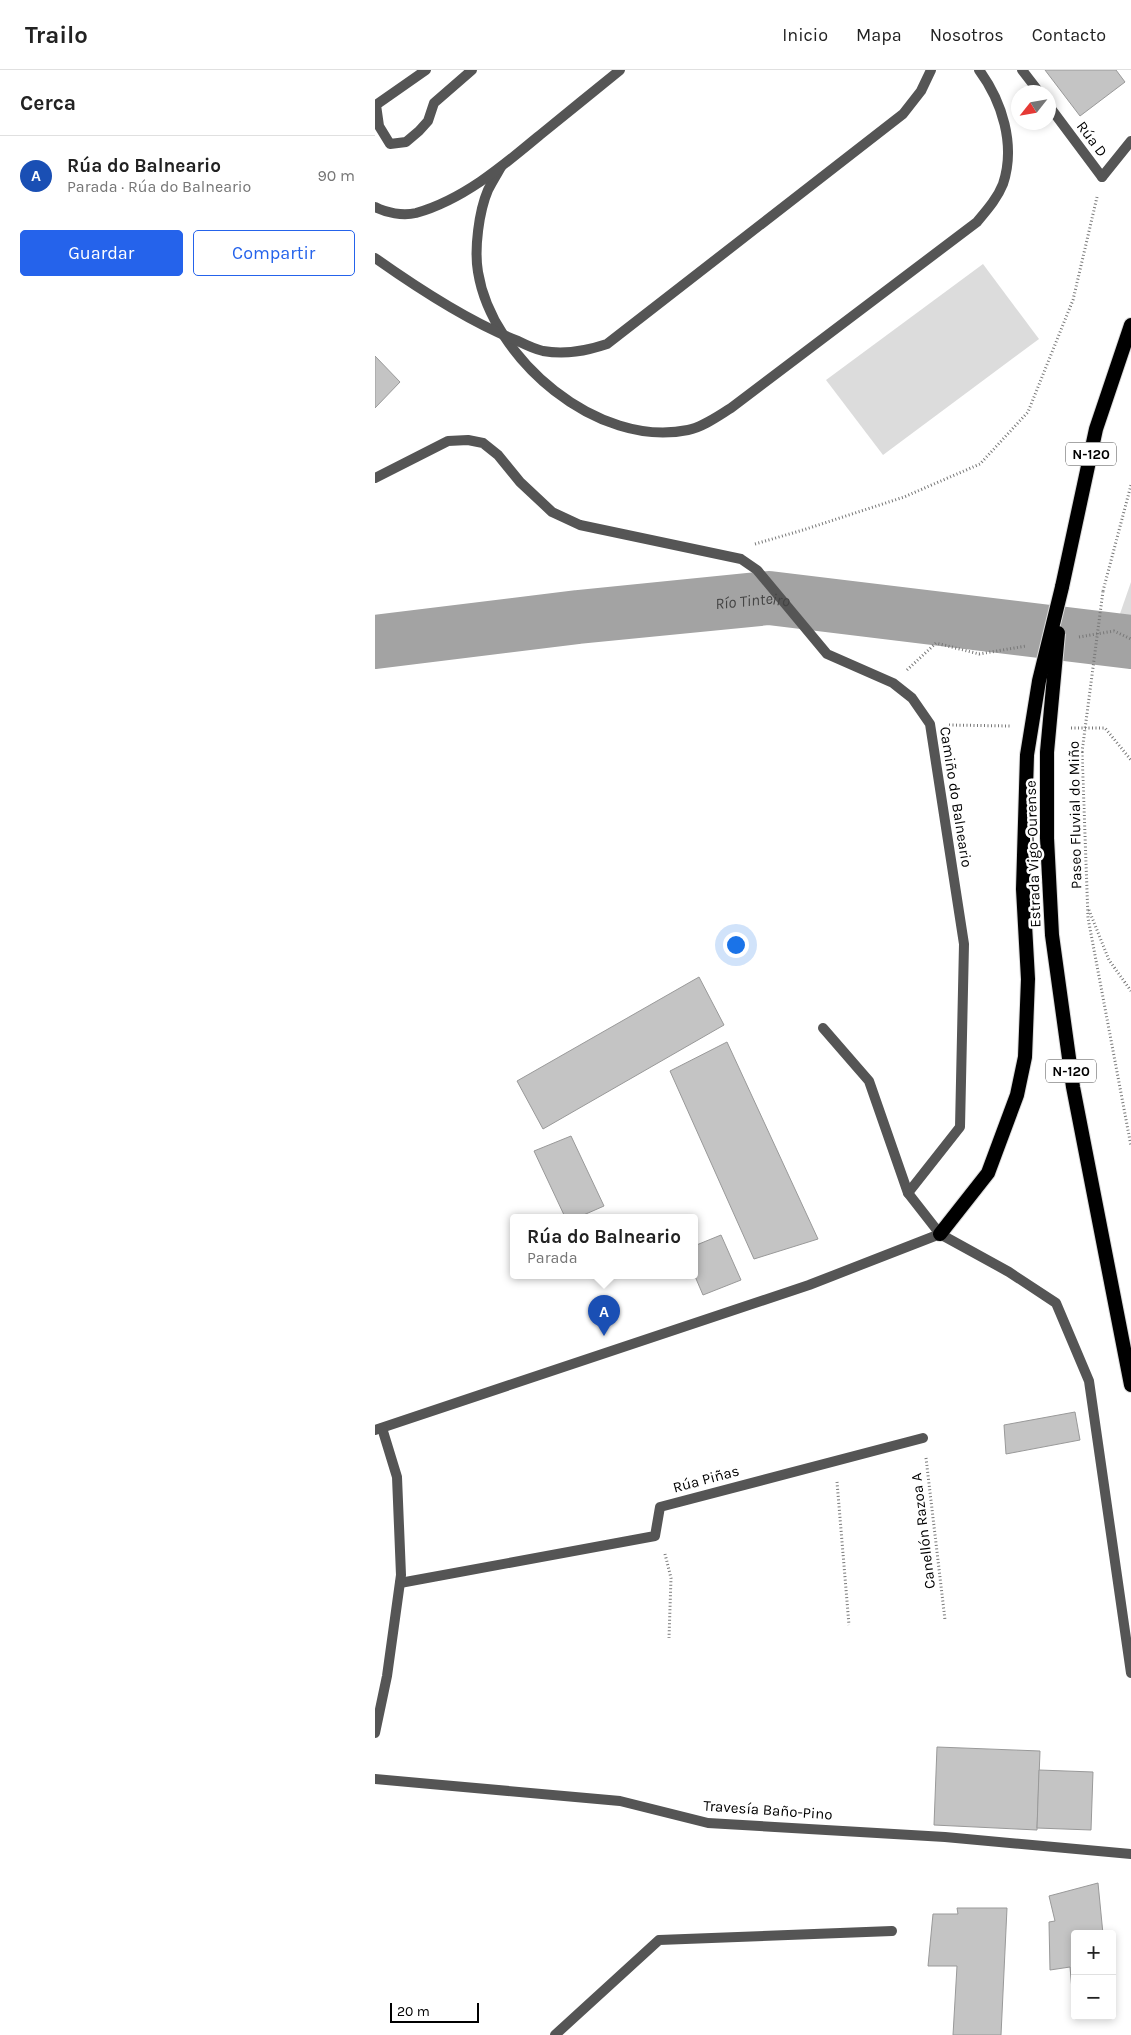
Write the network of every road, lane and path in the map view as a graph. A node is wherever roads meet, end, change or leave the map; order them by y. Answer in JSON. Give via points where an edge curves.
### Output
{"nodes":[{"id":1,"x":426,"y":70,"type":"edge"},
{"id":2,"x":471,"y":70,"type":"edge"},
{"id":3,"x":620,"y":70,"type":"edge"},
{"id":4,"x":931,"y":70,"type":"edge"},
{"id":5,"x":979,"y":70,"type":"edge"},
{"id":6,"x":1022,"y":70,"type":"edge"},
{"id":7,"x":1034,"y":85,"type":"edge"},
{"id":8,"x":1056,"y":115,"type":"edge"},
{"id":9,"x":1131,"y":141,"type":"edge"},
{"id":10,"x":501,"y":167,"type":"junction"},
{"id":11,"x":1102,"y":177,"type":"junction"},
{"id":12,"x":375,"y":207,"type":"edge"},
{"id":13,"x":375,"y":258,"type":"edge"},
{"id":14,"x":1131,"y":325,"type":"edge"},
{"id":15,"x":504,"y":336,"type":"junction"},
{"id":16,"x":375,"y":478,"type":"edge"},
{"id":17,"x":1131,"y":485,"type":"edge"},
{"id":18,"x":741,"y":559,"type":"junction"},
{"id":19,"x":1062,"y":587,"type":"junction"},
{"id":20,"x":1075,"y":638,"type":"dead end"},
{"id":21,"x":1131,"y":639,"type":"edge"},
{"id":22,"x":1027,"y":646,"type":"dead end"},
{"id":23,"x":893,"y":683,"type":"junction"},
{"id":24,"x":1088,"y":907,"type":"junction"},
{"id":25,"x":1131,"y":991,"type":"edge"},
{"id":26,"x":823,"y":1028,"type":"dead end"},
{"id":27,"x":1131,"y":1146,"type":"edge"},
{"id":28,"x":908,"y":1193,"type":"junction"},
{"id":29,"x":941,"y":1234,"type":"junction"},
{"id":30,"x":1131,"y":1385,"type":"edge"},
{"id":31,"x":378,"y":1429,"type":"edge"},
{"id":32,"x":923,"y":1438,"type":"joint"},
{"id":33,"x":835,"y":1461,"type":"junction"},
{"id":34,"x":655,"y":1536,"type":"junction"},
{"id":35,"x":400,"y":1583,"type":"junction"},
{"id":36,"x":945,"y":1620,"type":"dead end"},
{"id":37,"x":849,"y":1625,"type":"dead end"},
{"id":38,"x":669,"y":1638,"type":"dead end"},
{"id":39,"x":1131,"y":1673,"type":"edge"},
{"id":40,"x":375,"y":1733,"type":"edge"},
{"id":41,"x":375,"y":1779,"type":"edge"},
{"id":42,"x":1131,"y":1854,"type":"edge"},
{"id":43,"x":892,"y":1931,"type":"dead end"},
{"id":44,"x":555,"y":2035,"type":"edge"}],
"edges":[{"from":1,"to":2,"type":"street","via":[[376,105],[379,126],[390,144],[406,142],[419,131],[428,121],[433,103]]},
{"from":3,"to":10,"type":"street"},
{"from":4,"to":15,"type":"street","via":[[921,91],[903,114],[607,344],[566,353],[541,350]]},
{"from":5,"to":15,"type":"street","via":[[989,81],[1002,111],[1007,135],[1003,183],[993,203],[977,222],[710,421],[689,430],[668,433],[607,422],[558,394],[528,366]]},
{"from":6,"to":7,"type":"street"},
{"from":8,"to":11,"type":"street","name":"Rúa D"},
{"from":9,"to":11,"type":"street","name":"Rúa D"},
{"from":10,"to":12,"type":"street","via":[[455,196],[413,214],[395,214]]},
{"from":10,"to":15,"type":"street","via":[[488,190],[479,223],[478,271],[483,294]]},
{"from":11,"to":18,"type":"path","via":[[1073,300],[1028,412],[980,464],[903,497],[752,545]]},
{"from":13,"to":15,"type":"street"},
{"from":14,"to":19,"type":"highway","name":"Estrada Vigo-Ourense","number":"N-120","via":[[1096,429]]},
{"from":16,"to":18,"type":"street","name":"Camiño do Balneario","via":[[448,441],[483,443],[552,512],[580,524]]},
{"from":17,"to":24,"type":"path","name":"Paseo Fluvial do Miño","bridge":true,"via":[[1103,591],[1083,752]]},
{"from":18,"to":23,"type":"street","name":"Camiño do Balneario","via":[[757,570],[827,654]]},
{"from":19,"to":29,"type":"highway","bridge":true,"via":[[1039,681],[1027,755],[1023,890],[1028,979],[1025,1057],[1017,1095],[988,1173]]},
{"from":19,"to":30,"type":"highway","name":"Estrada Vigo-Ourense","number":"N-120","bridge":true,"via":[[1047,752],[1047,838],[1053,944],[1073,1087]]},
{"from":20,"to":21,"type":"path","via":[[1114,631]]},
{"from":22,"to":23,"type":"path","via":[[979,654],[936,642]]},
{"from":23,"to":28,"type":"street","name":"Camiño do Balneario","via":[[913,698],[930,724],[963,944],[960,1127]]},
{"from":24,"to":25,"type":"path","via":[[1109,960]]},
{"from":24,"to":27,"type":"path","name":"Paseo Fluvial do Miño"},
{"from":26,"to":28,"type":"street","via":[[869,1081]]},
{"from":28,"to":29,"type":"street"},
{"from":29,"to":31,"type":"street","via":[[809,1285]]},
{"from":29,"to":39,"type":"street","via":[[1056,1303],[1089,1381]]},
{"from":31,"to":35,"type":"street","via":[[397,1477]]},
{"from":32,"to":33,"type":"street","name":"Rúa Piñas"},
{"from":32,"to":36,"type":"path","name":"Canellón Razoa A"},
{"from":33,"to":34,"type":"street","name":"Rúa Piñas","via":[[660,1507]]},
{"from":33,"to":37,"type":"path"},
{"from":34,"to":35,"type":"street"},
{"from":34,"to":38,"type":"path","via":[[664,1548],[671,1578]]},
{"from":35,"to":40,"type":"street"},
{"from":41,"to":42,"type":"street","name":"Travesía Baño-Pino","via":[[620,1801],[709,1823],[945,1837]]},
{"from":43,"to":44,"type":"street","via":[[659,1940]]}]}
